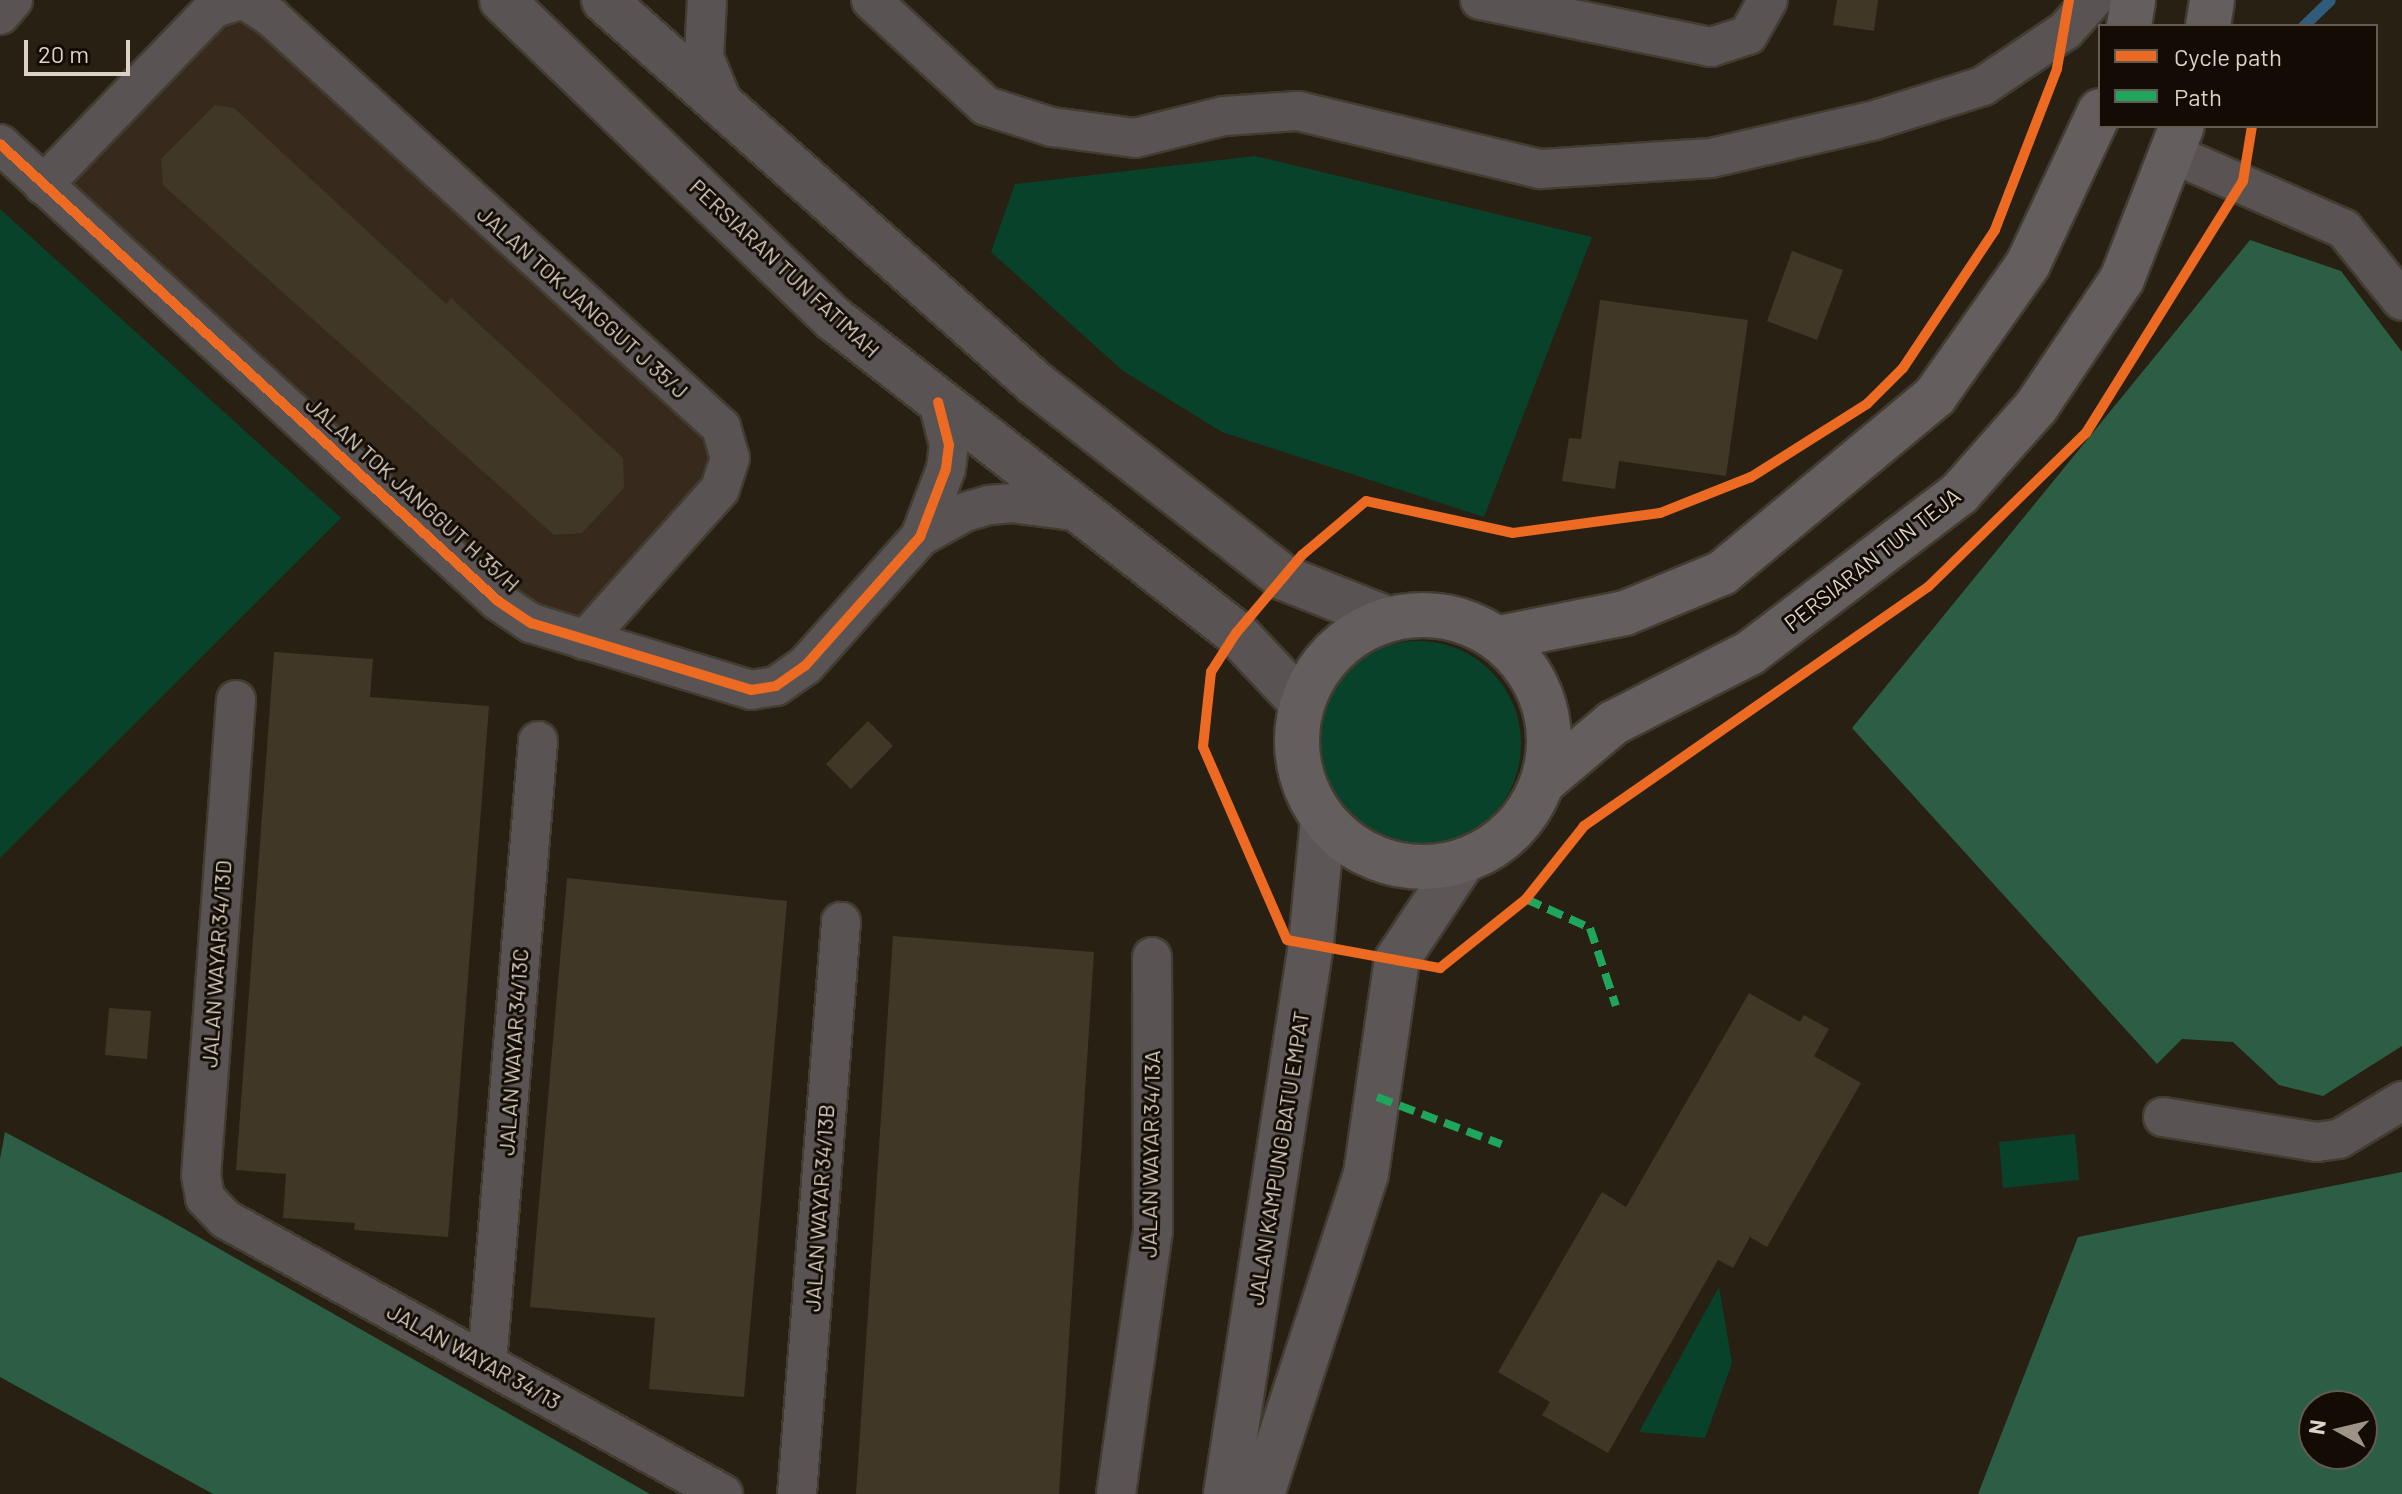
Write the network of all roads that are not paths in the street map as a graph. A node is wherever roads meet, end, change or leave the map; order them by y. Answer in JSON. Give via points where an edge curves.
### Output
{"nodes":[{"id":1,"x":13,"y":0,"type":"edge"},
{"id":2,"x":243,"y":0,"type":"edge"},
{"id":3,"x":502,"y":0,"type":"edge"},
{"id":4,"x":604,"y":0,"type":"edge"},
{"id":5,"x":707,"y":0,"type":"edge"},
{"id":6,"x":871,"y":0,"type":"edge"},
{"id":7,"x":1480,"y":0,"type":"edge"},
{"id":8,"x":1768,"y":0,"type":"edge"},
{"id":9,"x":2093,"y":0,"type":"edge"},
{"id":10,"x":2133,"y":0,"type":"edge"},
{"id":11,"x":2212,"y":0,"type":"edge"},
{"id":12,"x":0,"y":15,"type":"edge"},
{"id":13,"x":2129,"y":24,"type":"edge"},
{"id":14,"x":2208,"y":24,"type":"edge"},
{"id":15,"x":726,"y":110,"type":"junction"},
{"id":16,"x":2098,"y":115,"type":"edge"},
{"id":17,"x":2179,"y":140,"type":"edge"},
{"id":18,"x":0,"y":144,"type":"edge"},
{"id":19,"x":43,"y":185,"type":"junction"},
{"id":20,"x":2402,"y":301,"type":"edge"},
{"id":21,"x":938,"y":402,"type":"junction"},
{"id":22,"x":1075,"y":511,"type":"junction"},
{"id":23,"x":920,"y":537,"type":"junction"},
{"id":24,"x":1385,"y":618,"type":"junction"},
{"id":25,"x":1499,"y":638,"type":"junction"},
{"id":26,"x":585,"y":640,"type":"junction"},
{"id":27,"x":236,"y":700,"type":"dead end"},
{"id":28,"x":1302,"y":703,"type":"junction"},
{"id":29,"x":538,"y":741,"type":"dead end"},
{"id":30,"x":1542,"y":783,"type":"junction"},
{"id":31,"x":1323,"y":820,"type":"junction"},
{"id":32,"x":1462,"y":862,"type":"junction"},
{"id":33,"x":841,"y":922,"type":"dead end"},
{"id":34,"x":1152,"y":957,"type":"dead end"},
{"id":35,"x":2402,"y":1101,"type":"edge"},
{"id":36,"x":2163,"y":1117,"type":"dead end"},
{"id":37,"x":225,"y":1219,"type":"joint"},
{"id":38,"x":487,"y":1363,"type":"junction"},
{"id":39,"x":723,"y":1494,"type":"edge"},
{"id":40,"x":797,"y":1494,"type":"edge"},
{"id":41,"x":1116,"y":1494,"type":"edge"},
{"id":42,"x":1226,"y":1494,"type":"edge"},
{"id":43,"x":1262,"y":1494,"type":"edge"}],
"edges":[{"from":1,"to":12,"type":"street"},
{"from":2,"to":19,"type":"street","name":"JALAN TOK JANGGUT J 35/J","via":[[214,8]]},
{"from":2,"to":26,"type":"street","name":"JALAN TOK JANGGUT J 35/J","via":[[271,17],[721,427],[730,458],[720,489]]},
{"from":3,"to":21,"type":"street","name":"PERSIARAN TUN FATIMAH","via":[[834,319]]},
{"from":4,"to":15,"type":"street"},
{"from":5,"to":15,"type":"street","via":[[704,57]]},
{"from":6,"to":9,"type":"street","via":[[986,106],[1052,127],[1135,138],[1224,116],[1298,111],[1540,169],[1711,158],[1875,120],[1983,86],[2065,31]]},
{"from":7,"to":8,"type":"street","via":[[1711,47],[1748,35]]},
{"from":10,"to":13,"type":"main road"},
{"from":11,"to":14,"type":"main road"},
{"from":15,"to":24,"type":"street","via":[[1036,384],[1284,578]]},
{"from":16,"to":25,"type":"main road","via":[[2028,264],[1935,396],[1722,573],[1625,613]]},
{"from":17,"to":20,"type":"street","via":[[2344,229]]},
{"from":17,"to":30,"type":"main road","name":"PERSIARAN TUN TEJA","via":[[2122,279],[2036,407],[1959,494],[1750,653],[1613,723]]},
{"from":18,"to":19,"type":"street","name":"JALAN TOK JANGGUT H 35/H"},
{"from":19,"to":26,"type":"street","name":"JALAN TOK JANGGUT H 35/H","via":[[498,601],[531,623]]},
{"from":21,"to":22,"type":"street","name":"PERSIARAN TUN FATIMAH"},
{"from":21,"to":23,"type":"street","via":[[949,445],[946,469]]},
{"from":22,"to":23,"type":"street","via":[[990,505],[965,512]]},
{"from":22,"to":28,"type":"street","name":"PERSIARAN TUN FATIMAH","via":[[1236,633]]},
{"from":23,"to":26,"type":"street","name":"JALAN TOK JANGGUT H 35/H","via":[[805,666],[776,686],[751,690]]},
{"from":24,"to":25,"type":"main road","via":[[1414,613],[1458,618]]},
{"from":24,"to":28,"type":"main road","via":[[1340,644],[1311,680]]},
{"from":25,"to":30,"type":"main road","via":[[1529,671],[1545,707],[1549,745]]},
{"from":27,"to":37,"type":"street","name":"JALAN WAYAR 34/13D","via":[[201,1175],[205,1198]]},
{"from":28,"to":31,"type":"main road","via":[[1297,752],[1305,788]]},
{"from":29,"to":38,"type":"street","name":"JALAN WAYAR 34/13C"},
{"from":30,"to":32,"type":"main road","via":[[1524,818],[1496,845]]},
{"from":31,"to":32,"type":"main road","via":[[1350,846],[1385,863],[1423,868]]},
{"from":31,"to":42,"type":"main road","name":"JALAN KAMPUNG BATU EMPAT","via":[[1311,944]]},
{"from":32,"to":43,"type":"main road","via":[[1397,960],[1366,1174]]},
{"from":33,"to":40,"type":"street","name":"JALAN WAYAR 34/13B"},
{"from":34,"to":41,"type":"street","name":"JALAN WAYAR 34/13A","via":[[1153,1231]]},
{"from":35,"to":36,"type":"street","via":[[2339,1139],[2317,1142]]},
{"from":37,"to":38,"type":"street","name":"JALAN WAYAR 34/13"},
{"from":38,"to":39,"type":"street","name":"JALAN WAYAR 34/13"}]}
